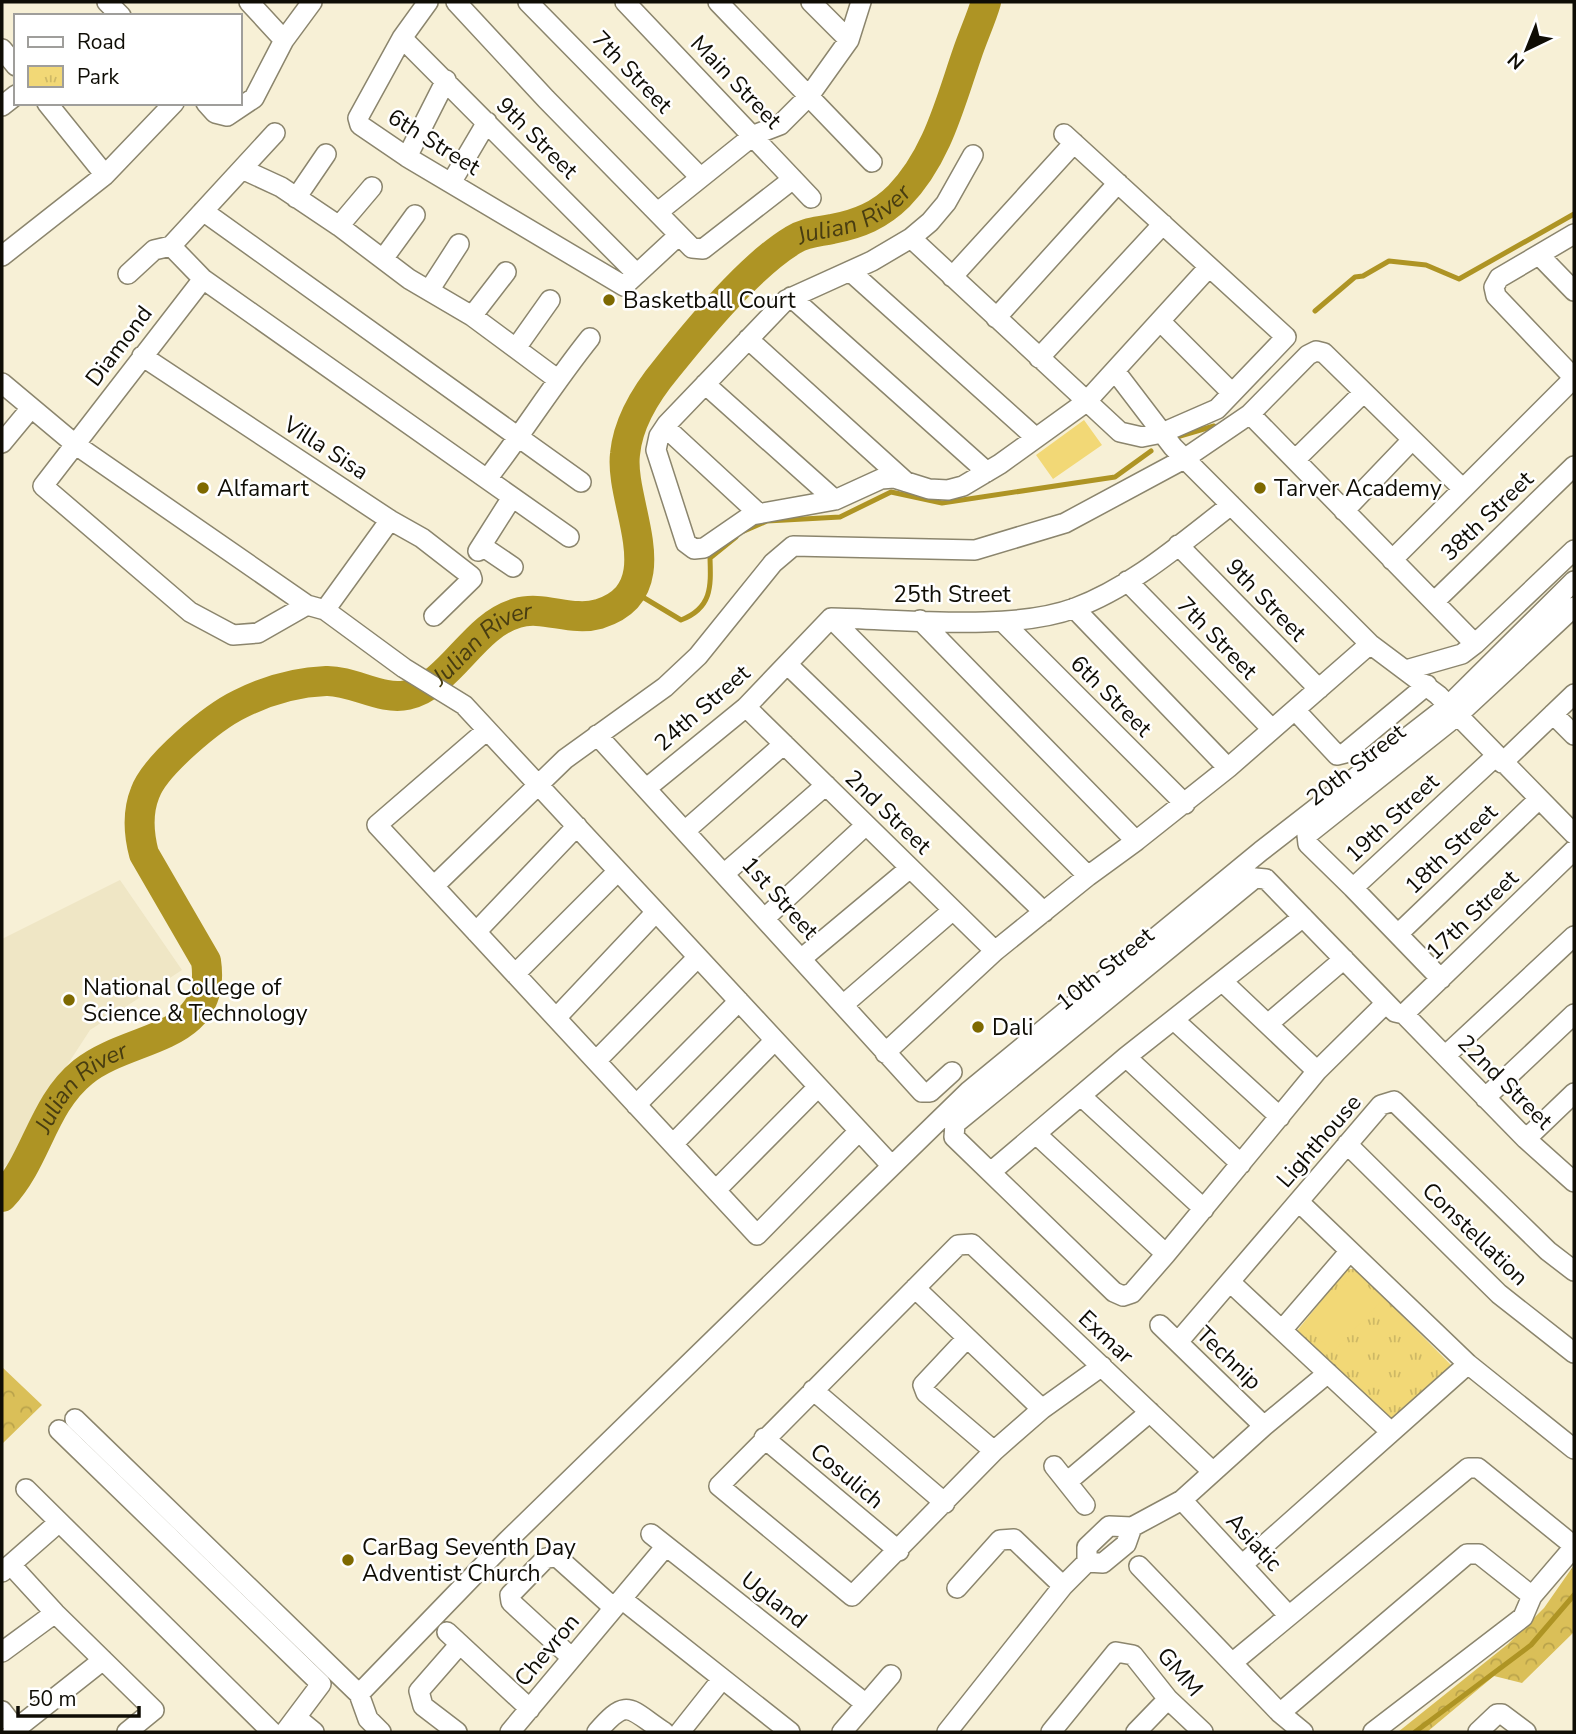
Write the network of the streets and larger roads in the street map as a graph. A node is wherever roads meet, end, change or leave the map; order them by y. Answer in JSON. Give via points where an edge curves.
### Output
{"nodes":[{"id":1,"x":249,"y":2,"type":"edge"},
{"id":2,"x":312,"y":2,"type":"edge"},
{"id":3,"x":428,"y":2,"type":"edge"},
{"id":4,"x":456,"y":2,"type":"edge"},
{"id":5,"x":528,"y":2,"type":"edge"},
{"id":6,"x":625,"y":2,"type":"edge"},
{"id":7,"x":718,"y":2,"type":"edge"},
{"id":8,"x":810,"y":2,"type":"edge"},
{"id":9,"x":861,"y":2,"type":"edge"},
{"id":10,"x":402,"y":38,"type":"junction"},
{"id":11,"x":284,"y":40,"type":"junction"},
{"id":12,"x":849,"y":40,"type":"junction"},
{"id":13,"x":2,"y":49,"type":"edge"},
{"id":14,"x":14,"y":64,"type":"edge"},
{"id":15,"x":446,"y":80,"type":"junction"},
{"id":16,"x":809,"y":96,"type":"junction"},
{"id":17,"x":49,"y":105,"type":"edge"},
{"id":18,"x":172,"y":105,"type":"edge"},
{"id":19,"x":208,"y":105,"type":"edge"},
{"id":20,"x":487,"y":122,"type":"junction"},
{"id":21,"x":275,"y":133,"type":"dead end"},
{"id":22,"x":754,"y":135,"type":"junction"},
{"id":23,"x":326,"y":154,"type":"dead end"},
{"id":24,"x":973,"y":155,"type":"dead end"},
{"id":25,"x":407,"y":157,"type":"junction"},
{"id":26,"x":872,"y":162,"type":"dead end"},
{"id":27,"x":242,"y":169,"type":"junction"},
{"id":28,"x":105,"y":175,"type":"junction"},
{"id":29,"x":700,"y":177,"type":"junction"},
{"id":30,"x":793,"y":178,"type":"junction"},
{"id":31,"x":451,"y":183,"type":"junction"},
{"id":32,"x":1118,"y":183,"type":"junction"},
{"id":33,"x":372,"y":187,"type":"dead end"},
{"id":34,"x":296,"y":198,"type":"junction"},
{"id":35,"x":811,"y":198,"type":"dead end"},
{"id":36,"x":203,"y":211,"type":"junction"},
{"id":37,"x":658,"y":212,"type":"junction"},
{"id":38,"x":415,"y":215,"type":"dead end"},
{"id":39,"x":1163,"y":224,"type":"junction"},
{"id":40,"x":339,"y":226,"type":"junction"},
{"id":41,"x":1574,"y":234,"type":"edge"},
{"id":42,"x":679,"y":235,"type":"junction"},
{"id":43,"x":911,"y":238,"type":"junction"},
{"id":44,"x":603,"y":239,"type":"junction"},
{"id":45,"x":459,"y":244,"type":"dead end"},
{"id":46,"x":171,"y":246,"type":"junction"},
{"id":47,"x":1539,"y":255,"type":"junction"},
{"id":48,"x":2,"y":256,"type":"edge"},
{"id":49,"x":383,"y":259,"type":"junction"},
{"id":50,"x":579,"y":259,"type":"junction"},
{"id":51,"x":1209,"y":267,"type":"junction"},
{"id":52,"x":506,"y":272,"type":"dead end"},
{"id":53,"x":850,"y":272,"type":"junction"},
{"id":54,"x":128,"y":274,"type":"dead end"},
{"id":55,"x":636,"y":274,"type":"junction"},
{"id":56,"x":952,"y":277,"type":"junction"},
{"id":57,"x":203,"y":279,"type":"junction"},
{"id":58,"x":430,"y":289,"type":"junction"},
{"id":59,"x":1574,"y":291,"type":"edge"},
{"id":60,"x":791,"y":297,"type":"junction"},
{"id":61,"x":550,"y":300,"type":"dead end"},
{"id":62,"x":472,"y":316,"type":"junction"},
{"id":63,"x":996,"y":318,"type":"junction"},
{"id":64,"x":1160,"y":321,"type":"junction"},
{"id":65,"x":590,"y":338,"type":"dead end"},
{"id":66,"x":748,"y":339,"type":"junction"},
{"id":67,"x":516,"y":348,"type":"junction"},
{"id":68,"x":142,"y":356,"type":"junction"},
{"id":69,"x":1039,"y":358,"type":"junction"},
{"id":70,"x":1115,"y":371,"type":"junction"},
{"id":71,"x":1574,"y":378,"type":"edge"},
{"id":72,"x":557,"y":379,"type":"junction"},
{"id":73,"x":2,"y":383,"type":"edge"},
{"id":74,"x":705,"y":384,"type":"junction"},
{"id":75,"x":1233,"y":393,"type":"junction"},
{"id":76,"x":1363,"y":393,"type":"junction"},
{"id":77,"x":1086,"y":402,"type":"junction"},
{"id":78,"x":31,"y":408,"type":"junction"},
{"id":79,"x":1250,"y":414,"type":"junction"},
{"id":80,"x":665,"y":427,"type":"junction"},
{"id":81,"x":1162,"y":433,"type":"junction"},
{"id":82,"x":1035,"y":437,"type":"junction"},
{"id":83,"x":519,"y":439,"type":"junction"},
{"id":84,"x":1412,"y":440,"type":"junction"},
{"id":85,"x":2,"y":443,"type":"edge"},
{"id":86,"x":76,"y":445,"type":"junction"},
{"id":87,"x":1184,"y":459,"type":"junction"},
{"id":88,"x":1295,"y":460,"type":"junction"},
{"id":89,"x":1574,"y":466,"type":"edge"},
{"id":90,"x":987,"y":472,"type":"junction"},
{"id":91,"x":486,"y":479,"type":"junction"},
{"id":92,"x":581,"y":482,"type":"dead end"},
{"id":93,"x":906,"y":482,"type":"junction"},
{"id":94,"x":1463,"y":489,"type":"junction"},
{"id":95,"x":511,"y":499,"type":"junction"},
{"id":96,"x":835,"y":500,"type":"junction"},
{"id":97,"x":1231,"y":505,"type":"junction"},
{"id":98,"x":1344,"y":512,"type":"junction"},
{"id":99,"x":758,"y":513,"type":"junction"},
{"id":100,"x":390,"y":520,"type":"junction"},
{"id":101,"x":569,"y":537,"type":"dead end"},
{"id":102,"x":1178,"y":545,"type":"junction"},
{"id":103,"x":1574,"y":550,"type":"edge"},
{"id":104,"x":1392,"y":560,"type":"junction"},
{"id":105,"x":513,"y":567,"type":"dead end"},
{"id":106,"x":1127,"y":581,"type":"junction"},
{"id":107,"x":1574,"y":581,"type":"edge"},
{"id":108,"x":1434,"y":602,"type":"junction"},
{"id":109,"x":1574,"y":607,"type":"edge"},
{"id":110,"x":316,"y":608,"type":"junction"},
{"id":111,"x":1074,"y":608,"type":"junction"},
{"id":112,"x":434,"y":617,"type":"dead end"},
{"id":113,"x":831,"y":618,"type":"junction"},
{"id":114,"x":920,"y":620,"type":"junction"},
{"id":115,"x":1003,"y":622,"type":"junction"},
{"id":116,"x":1370,"y":644,"type":"junction"},
{"id":117,"x":1475,"y":644,"type":"junction"},
{"id":118,"x":787,"y":664,"type":"junction"},
{"id":119,"x":1406,"y":670,"type":"junction"},
{"id":120,"x":1320,"y":689,"type":"junction"},
{"id":121,"x":1574,"y":694,"type":"edge"},
{"id":122,"x":1444,"y":701,"type":"junction"},
{"id":123,"x":746,"y":707,"type":"junction"},
{"id":124,"x":1295,"y":710,"type":"junction"},
{"id":125,"x":1553,"y":714,"type":"junction"},
{"id":126,"x":487,"y":730,"type":"junction"},
{"id":127,"x":1272,"y":730,"type":"junction"},
{"id":128,"x":597,"y":735,"type":"junction"},
{"id":129,"x":1574,"y":735,"type":"edge"},
{"id":130,"x":784,"y":744,"type":"junction"},
{"id":131,"x":1499,"y":759,"type":"junction"},
{"id":132,"x":1228,"y":768,"type":"junction"},
{"id":133,"x":537,"y":784,"type":"junction"},
{"id":134,"x":826,"y":785,"type":"junction"},
{"id":135,"x":648,"y":787,"type":"junction"},
{"id":136,"x":1539,"y":799,"type":"junction"},
{"id":137,"x":1185,"y":804,"type":"junction"},
{"id":138,"x":866,"y":825,"type":"junction"},
{"id":139,"x":577,"y":826,"type":"junction"},
{"id":140,"x":686,"y":830,"type":"junction"},
{"id":141,"x":1574,"y":834,"type":"edge"},
{"id":142,"x":1136,"y":841,"type":"junction"},
{"id":143,"x":1574,"y":850,"type":"edge"},
{"id":144,"x":911,"y":869,"type":"junction"},
{"id":145,"x":618,"y":871,"type":"junction"},
{"id":146,"x":725,"y":873,"type":"junction"},
{"id":147,"x":1088,"y":876,"type":"junction"},
{"id":148,"x":1261,"y":877,"type":"joint"},
{"id":149,"x":434,"y":886,"type":"junction"},
{"id":150,"x":1353,"y":888,"type":"junction"},
{"id":151,"x":953,"y":910,"type":"junction"},
{"id":152,"x":656,"y":912,"type":"junction"},
{"id":153,"x":1044,"y":912,"type":"junction"},
{"id":154,"x":1303,"y":917,"type":"junction"},
{"id":155,"x":765,"y":918,"type":"junction"},
{"id":156,"x":476,"y":932,"type":"junction"},
{"id":157,"x":1398,"y":934,"type":"junction"},
{"id":158,"x":1574,"y":936,"type":"edge"},
{"id":159,"x":995,"y":951,"type":"junction"},
{"id":160,"x":698,"y":957,"type":"junction"},
{"id":161,"x":802,"y":959,"type":"junction"},
{"id":162,"x":1344,"y":960,"type":"junction"},
{"id":163,"x":515,"y":974,"type":"junction"},
{"id":164,"x":1441,"y":979,"type":"junction"},
{"id":165,"x":1223,"y":982,"type":"junction"},
{"id":166,"x":739,"y":1001,"type":"junction"},
{"id":167,"x":1386,"y":1003,"type":"junction"},
{"id":168,"x":842,"y":1005,"type":"junction"},
{"id":169,"x":1404,"y":1014,"type":"junction"},
{"id":170,"x":1574,"y":1014,"type":"edge"},
{"id":171,"x":556,"y":1018,"type":"junction"},
{"id":172,"x":1174,"y":1020,"type":"junction"},
{"id":173,"x":1268,"y":1024,"type":"junction"},
{"id":174,"x":775,"y":1040,"type":"junction"},
{"id":175,"x":885,"y":1053,"type":"junction"},
{"id":176,"x":1445,"y":1056,"type":"junction"},
{"id":177,"x":1126,"y":1057,"type":"junction"},
{"id":178,"x":596,"y":1061,"type":"junction"},
{"id":179,"x":1317,"y":1071,"type":"junction"},
{"id":180,"x":952,"y":1072,"type":"dead end"},
{"id":181,"x":818,"y":1087,"type":"junction"},
{"id":182,"x":1574,"y":1093,"type":"edge"},
{"id":183,"x":1081,"y":1096,"type":"junction"},
{"id":184,"x":1486,"y":1098,"type":"junction"},
{"id":185,"x":636,"y":1105,"type":"junction"},
{"id":186,"x":1280,"y":1117,"type":"junction"},
{"id":187,"x":859,"y":1131,"type":"junction"},
{"id":188,"x":1036,"y":1134,"type":"junction"},
{"id":189,"x":1526,"y":1139,"type":"junction"},
{"id":190,"x":673,"y":1144,"type":"junction"},
{"id":191,"x":1347,"y":1144,"type":"junction"},
{"id":192,"x":1241,"y":1164,"type":"junction"},
{"id":193,"x":891,"y":1165,"type":"junction"},
{"id":194,"x":992,"y":1171,"type":"junction"},
{"id":195,"x":1573,"y":1180,"type":"edge"},
{"id":196,"x":716,"y":1190,"type":"junction"},
{"id":197,"x":1299,"y":1202,"type":"junction"},
{"id":198,"x":1203,"y":1209,"type":"junction"},
{"id":199,"x":1350,"y":1251,"type":"junction"},
{"id":200,"x":1166,"y":1254,"type":"junction"},
{"id":201,"x":1574,"y":1271,"type":"edge"},
{"id":202,"x":1230,"y":1282,"type":"junction"},
{"id":203,"x":915,"y":1288,"type":"junction"},
{"id":204,"x":1160,"y":1325,"type":"dead end"},
{"id":205,"x":1282,"y":1330,"type":"junction"},
{"id":206,"x":967,"y":1338,"type":"junction"},
{"id":207,"x":1178,"y":1342,"type":"junction"},
{"id":208,"x":1574,"y":1353,"type":"edge"},
{"id":209,"x":1468,"y":1364,"type":"junction"},
{"id":210,"x":1102,"y":1366,"type":"junction"},
{"id":211,"x":1328,"y":1373,"type":"junction"},
{"id":212,"x":813,"y":1390,"type":"junction"},
{"id":213,"x":1042,"y":1409,"type":"junction"},
{"id":214,"x":1150,"y":1412,"type":"junction"},
{"id":215,"x":1264,"y":1426,"type":"junction"},
{"id":216,"x":1391,"y":1432,"type":"junction"},
{"id":217,"x":764,"y":1438,"type":"junction"},
{"id":218,"x":1574,"y":1449,"type":"edge"},
{"id":219,"x":994,"y":1451,"type":"junction"},
{"id":220,"x":1054,"y":1466,"type":"dead end"},
{"id":221,"x":1212,"y":1471,"type":"junction"},
{"id":222,"x":1067,"y":1482,"type":"junction"},
{"id":223,"x":26,"y":1489,"type":"dead end"},
{"id":224,"x":1182,"y":1500,"type":"junction"},
{"id":225,"x":945,"y":1503,"type":"junction"},
{"id":226,"x":1085,"y":1505,"type":"dead end"},
{"id":227,"x":58,"y":1523,"type":"junction"},
{"id":228,"x":659,"y":1540,"type":"joint"},
{"id":229,"x":1574,"y":1547,"type":"edge"},
{"id":230,"x":899,"y":1551,"type":"junction"},
{"id":231,"x":1242,"y":1565,"type":"junction"},
{"id":232,"x":1139,"y":1566,"type":"dead end"},
{"id":233,"x":7,"y":1568,"type":"edge"},
{"id":234,"x":1063,"y":1586,"type":"junction"},
{"id":235,"x":957,"y":1588,"type":"dead end"},
{"id":236,"x":1532,"y":1596,"type":"junction"},
{"id":237,"x":618,"y":1604,"type":"junction"},
{"id":238,"x":55,"y":1613,"type":"junction"},
{"id":239,"x":1289,"y":1616,"type":"junction"},
{"id":240,"x":2,"y":1652,"type":"edge"},
{"id":241,"x":572,"y":1658,"type":"junction"},
{"id":242,"x":103,"y":1660,"type":"junction"},
{"id":243,"x":1232,"y":1663,"type":"junction"},
{"id":244,"x":891,"y":1675,"type":"dead end"},
{"id":245,"x":722,"y":1679,"type":"junction"},
{"id":246,"x":359,"y":1694,"type":"junction"},
{"id":247,"x":1168,"y":1699,"type":"junction"},
{"id":248,"x":866,"y":1704,"type":"junction"},
{"id":249,"x":530,"y":1709,"type":"junction"},
{"id":250,"x":2,"y":1711,"type":"edge"},
{"id":251,"x":1280,"y":1713,"type":"junction"},
{"id":252,"x":291,"y":1725,"type":"edge"},
{"id":253,"x":14,"y":1730,"type":"edge"},
{"id":254,"x":780,"y":1730,"type":"edge"},
{"id":255,"x":1523,"y":1731,"type":"edge"},
{"id":256,"x":127,"y":1732,"type":"edge"},
{"id":257,"x":272,"y":1732,"type":"edge"},
{"id":258,"x":314,"y":1732,"type":"edge"},
{"id":259,"x":382,"y":1732,"type":"edge"},
{"id":260,"x":457,"y":1732,"type":"edge"},
{"id":261,"x":510,"y":1732,"type":"edge"},
{"id":262,"x":597,"y":1732,"type":"edge"},
{"id":263,"x":664,"y":1732,"type":"edge"},
{"id":264,"x":680,"y":1732,"type":"edge"},
{"id":265,"x":842,"y":1732,"type":"edge"},
{"id":266,"x":947,"y":1732,"type":"edge"},
{"id":267,"x":1051,"y":1732,"type":"edge"},
{"id":268,"x":1136,"y":1732,"type":"edge"},
{"id":269,"x":1203,"y":1732,"type":"edge"},
{"id":270,"x":1303,"y":1732,"type":"edge"},
{"id":271,"x":1373,"y":1732,"type":"edge"},
{"id":272,"x":1478,"y":1732,"type":"edge"}],
"edges":[{"from":1,"to":11,"type":"street"},
{"from":2,"to":11,"type":"street"},
{"from":3,"to":10,"type":"street","name":"6th Street"},
{"from":4,"to":37,"type":"street"},
{"from":5,"to":29,"type":"street","name":"7th Street"},
{"from":6,"to":22,"type":"street","name":"Main Street"},
{"from":7,"to":16,"type":"street"},
{"from":8,"to":12,"type":"street"},
{"from":9,"to":12,"type":"street"},
{"from":10,"to":15,"type":"street","name":"9th Street"},
{"from":10,"to":25,"type":"street","name":"6th Street","via":[[357,122]]},
{"from":11,"to":19,"type":"street","via":[[254,98],[227,116]]},
{"from":12,"to":16,"type":"street"},
{"from":13,"to":14,"type":"street"},
{"from":15,"to":20,"type":"street","name":"9th Street"},
{"from":15,"to":25,"type":"street"},
{"from":16,"to":22,"type":"street","via":[[780,125]]},
{"from":16,"to":26,"type":"street"},
{"from":17,"to":28,"type":"street"},
{"from":18,"to":28,"type":"street"},
{"from":20,"to":31,"type":"street"},
{"from":20,"to":44,"type":"street","name":"9th Street"},
{"from":21,"to":27,"type":"street"},
{"from":22,"to":29,"type":"street"},
{"from":22,"to":30,"type":"street","name":"Main Street"},
{"from":23,"to":34,"type":"street"},
{"from":24,"to":43,"type":"street","via":[[946,203]]},
{"from":25,"to":31,"type":"street","name":"6th Street"},
{"from":27,"to":34,"type":"street"},
{"from":27,"to":36,"type":"street"},
{"from":28,"to":48,"type":"street"},
{"from":29,"to":37,"type":"street"},
{"from":30,"to":35,"type":"street","name":"Main Street"},
{"from":30,"to":42,"type":"street","via":[[703,249],[692,248]]},
{"from":31,"to":50,"type":"street","name":"6th Street"},
{"from":32,"to":39,"type":"street"},
{"from":32,"to":56,"type":"street","via":[[1069,139]]},
{"from":32,"to":63,"type":"street"},
{"from":33,"to":40,"type":"street"},
{"from":34,"to":40,"type":"street"},
{"from":36,"to":46,"type":"street"},
{"from":36,"to":83,"type":"street"},
{"from":37,"to":42,"type":"street"},
{"from":38,"to":49,"type":"street"},
{"from":39,"to":51,"type":"street"},
{"from":39,"to":69,"type":"street"},
{"from":40,"to":49,"type":"street"},
{"from":41,"to":47,"type":"street"},
{"from":42,"to":55,"type":"street"},
{"from":43,"to":53,"type":"street"},
{"from":43,"to":56,"type":"street"},
{"from":44,"to":50,"type":"street"},
{"from":44,"to":55,"type":"street","name":"9th Street"},
{"from":45,"to":58,"type":"street"},
{"from":46,"to":54,"type":"street","via":[[154,250]]},
{"from":46,"to":57,"type":"street"},
{"from":47,"to":59,"type":"street"},
{"from":47,"to":71,"type":"street","via":[[1499,278],[1494,286],[1496,296]]},
{"from":49,"to":58,"type":"street"},
{"from":50,"to":55,"type":"street","name":"6th Street","via":[[624,286]]},
{"from":51,"to":64,"type":"street"},
{"from":51,"to":75,"type":"street","via":[[1286,338]]},
{"from":52,"to":62,"type":"street"},
{"from":53,"to":60,"type":"street"},
{"from":53,"to":82,"type":"street"},
{"from":56,"to":63,"type":"street"},
{"from":57,"to":68,"type":"street","name":"Diamond"},
{"from":57,"to":91,"type":"street"},
{"from":58,"to":62,"type":"street"},
{"from":60,"to":66,"type":"street"},
{"from":60,"to":90,"type":"street"},
{"from":61,"to":67,"type":"street"},
{"from":62,"to":67,"type":"street"},
{"from":63,"to":69,"type":"street"},
{"from":64,"to":70,"type":"street"},
{"from":64,"to":75,"type":"street"},
{"from":65,"to":72,"type":"street"},
{"from":66,"to":74,"type":"street"},
{"from":66,"to":93,"type":"street"},
{"from":67,"to":72,"type":"street"},
{"from":68,"to":86,"type":"street","name":"Diamond"},
{"from":68,"to":100,"type":"street","name":"Villa Sisa"},
{"from":69,"to":77,"type":"street"},
{"from":70,"to":77,"type":"street"},
{"from":70,"to":81,"type":"street"},
{"from":71,"to":94,"type":"street"},
{"from":72,"to":83,"type":"street"},
{"from":73,"to":78,"type":"street"},
{"from":74,"to":80,"type":"street"},
{"from":74,"to":96,"type":"street"},
{"from":75,"to":81,"type":"street","via":[[1217,409]]},
{"from":76,"to":79,"type":"street","via":[[1324,353],[1316,351]]},
{"from":76,"to":84,"type":"street"},
{"from":76,"to":88,"type":"street"},
{"from":77,"to":81,"type":"street","via":[[1120,432],[1142,437]]},
{"from":77,"to":82,"type":"street"},
{"from":78,"to":85,"type":"street"},
{"from":78,"to":86,"type":"street"},
{"from":79,"to":87,"type":"street"},
{"from":79,"to":88,"type":"street"},
{"from":80,"to":99,"type":"street"},
{"from":80,"to":99,"type":"street","via":[[656,450],[686,543],[694,549],[704,548]]},
{"from":81,"to":87,"type":"street"},
{"from":82,"to":90,"type":"street"},
{"from":83,"to":91,"type":"street"},
{"from":83,"to":92,"type":"street"},
{"from":84,"to":94,"type":"street"},
{"from":84,"to":98,"type":"street"},
{"from":86,"to":110,"type":"street"},
{"from":86,"to":110,"type":"street","name":"Diamond","via":[[44,481],[45,491],[190,612],[233,635],[258,633]]},
{"from":87,"to":97,"type":"street"},
{"from":87,"to":128,"type":"street","via":[[1065,523],[975,550],[793,546],[773,563],[698,656],[665,687]]},
{"from":88,"to":98,"type":"street"},
{"from":89,"to":108,"type":"street","name":"38th Street"},
{"from":90,"to":93,"type":"street","via":[[948,490]]},
{"from":91,"to":95,"type":"street"},
{"from":93,"to":96,"type":"street","via":[[881,479]]},
{"from":94,"to":104,"type":"street"},
{"from":95,"to":101,"type":"street"},
{"from":95,"to":105,"type":"street","via":[[480,549]]},
{"from":96,"to":99,"type":"street"},
{"from":97,"to":102,"type":"street","name":"25th Street"},
{"from":97,"to":116,"type":"street"},
{"from":98,"to":104,"type":"street"},
{"from":100,"to":110,"type":"street"},
{"from":100,"to":112,"type":"street","name":"Villa Sisa","via":[[471,576]]},
{"from":102,"to":106,"type":"street","name":"25th Street"},
{"from":102,"to":120,"type":"street","name":"9th Street"},
{"from":103,"to":117,"type":"street"},
{"from":104,"to":108,"type":"street"},
{"from":106,"to":111,"type":"street","name":"25th Street"},
{"from":106,"to":127,"type":"street","name":"7th Street"},
{"from":107,"to":122,"type":"street"},
{"from":108,"to":117,"type":"street"},
{"from":109,"to":122,"type":"street"},
{"from":110,"to":126,"type":"street","via":[[464,705]]},
{"from":111,"to":115,"type":"street","name":"25th Street"},
{"from":111,"to":132,"type":"street"},
{"from":113,"to":114,"type":"street","name":"25th Street"},
{"from":113,"to":118,"type":"street"},
{"from":113,"to":147,"type":"street"},
{"from":114,"to":115,"type":"street","name":"25th Street"},
{"from":114,"to":142,"type":"street"},
{"from":115,"to":137,"type":"street","name":"6th Street"},
{"from":116,"to":119,"type":"street"},
{"from":116,"to":120,"type":"street"},
{"from":117,"to":119,"type":"street","via":[[1462,654]]},
{"from":118,"to":123,"type":"street","name":"24th Street"},
{"from":118,"to":153,"type":"street"},
{"from":119,"to":122,"type":"street"},
{"from":120,"to":124,"type":"street"},
{"from":121,"to":125,"type":"street"},
{"from":122,"to":124,"type":"street","via":[[1337,755]]},
{"from":122,"to":131,"type":"street"},
{"from":122,"to":150,"type":"street","name":"20th Street","via":[[1307,835],[1308,844]]},
{"from":122,"to":193,"type":"street","via":[[969,1091]]},
{"from":123,"to":130,"type":"street","name":"2nd Street"},
{"from":123,"to":135,"type":"street","name":"24th Street"},
{"from":124,"to":127,"type":"street"},
{"from":125,"to":129,"type":"street"},
{"from":125,"to":131,"type":"street"},
{"from":126,"to":133,"type":"street"},
{"from":126,"to":149,"type":"street","via":[[377,825]]},
{"from":127,"to":132,"type":"street"},
{"from":128,"to":133,"type":"street"},
{"from":128,"to":135,"type":"street","name":"1st Street"},
{"from":130,"to":134,"type":"street","name":"2nd Street"},
{"from":130,"to":140,"type":"street"},
{"from":131,"to":136,"type":"street"},
{"from":131,"to":150,"type":"street","name":"19th Street"},
{"from":132,"to":137,"type":"street"},
{"from":133,"to":139,"type":"street"},
{"from":133,"to":149,"type":"street"},
{"from":134,"to":138,"type":"street","name":"2nd Street"},
{"from":134,"to":146,"type":"street"},
{"from":135,"to":140,"type":"street","name":"1st Street"},
{"from":136,"to":141,"type":"street"},
{"from":136,"to":157,"type":"street","name":"18th Street"},
{"from":137,"to":142,"type":"street"},
{"from":138,"to":144,"type":"street","name":"2nd Street"},
{"from":138,"to":155,"type":"street"},
{"from":139,"to":145,"type":"street"},
{"from":139,"to":156,"type":"street"},
{"from":140,"to":146,"type":"street","name":"1st Street"},
{"from":142,"to":147,"type":"street"},
{"from":143,"to":164,"type":"street","name":"17th Street"},
{"from":144,"to":151,"type":"street","name":"2nd Street"},
{"from":144,"to":161,"type":"street"},
{"from":145,"to":152,"type":"street"},
{"from":145,"to":163,"type":"street"},
{"from":146,"to":155,"type":"street","name":"1st Street"},
{"from":147,"to":153,"type":"street"},
{"from":148,"to":154,"type":"street","name":"22nd Street"},
{"from":148,"to":194,"type":"street","name":"10th Street","via":[[1255,877],[955,1124],[954,1137]]},
{"from":149,"to":156,"type":"street"},
{"from":150,"to":157,"type":"street","name":"19th Street"},
{"from":151,"to":159,"type":"street","name":"2nd Street"},
{"from":151,"to":168,"type":"street"},
{"from":152,"to":160,"type":"street"},
{"from":152,"to":171,"type":"street"},
{"from":153,"to":159,"type":"street"},
{"from":154,"to":162,"type":"street","name":"22nd Street"},
{"from":154,"to":165,"type":"street"},
{"from":155,"to":161,"type":"street","name":"1st Street"},
{"from":156,"to":163,"type":"street"},
{"from":157,"to":164,"type":"street","name":"19th Street"},
{"from":158,"to":176,"type":"street"},
{"from":159,"to":175,"type":"street"},
{"from":160,"to":166,"type":"street"},
{"from":160,"to":178,"type":"street"},
{"from":161,"to":168,"type":"street","name":"1st Street"},
{"from":162,"to":167,"type":"street","name":"22nd Street"},
{"from":162,"to":173,"type":"street"},
{"from":163,"to":171,"type":"street"},
{"from":164,"to":169,"type":"street","name":"17th Street"},
{"from":165,"to":172,"type":"street"},
{"from":165,"to":173,"type":"street"},
{"from":166,"to":174,"type":"street"},
{"from":166,"to":185,"type":"street"},
{"from":167,"to":169,"type":"street","name":"22nd Street"},
{"from":167,"to":179,"type":"street"},
{"from":168,"to":175,"type":"street","name":"1st Street"},
{"from":169,"to":176,"type":"street","name":"22nd Street"},
{"from":170,"to":184,"type":"street"},
{"from":171,"to":178,"type":"street"},
{"from":172,"to":177,"type":"street"},
{"from":172,"to":186,"type":"street"},
{"from":173,"to":179,"type":"street"},
{"from":174,"to":181,"type":"street"},
{"from":174,"to":190,"type":"street"},
{"from":175,"to":180,"type":"street","name":"1st Street","via":[[926,1093]]},
{"from":176,"to":184,"type":"street","name":"22nd Street"},
{"from":177,"to":183,"type":"street"},
{"from":177,"to":192,"type":"street"},
{"from":178,"to":185,"type":"street"},
{"from":179,"to":186,"type":"street"},
{"from":181,"to":187,"type":"street"},
{"from":181,"to":196,"type":"street"},
{"from":182,"to":189,"type":"street"},
{"from":183,"to":188,"type":"street"},
{"from":183,"to":198,"type":"street"},
{"from":184,"to":189,"type":"street","name":"22nd Street"},
{"from":185,"to":190,"type":"street"},
{"from":186,"to":192,"type":"street"},
{"from":187,"to":193,"type":"street"},
{"from":187,"to":196,"type":"street","via":[[757,1235]]},
{"from":188,"to":194,"type":"street"},
{"from":188,"to":200,"type":"street"},
{"from":189,"to":195,"type":"street","name":"22nd Street"},
{"from":190,"to":196,"type":"street"},
{"from":191,"to":197,"type":"street","name":"Lighthouse"},
{"from":191,"to":201,"type":"street","name":"Lighthouse","via":[[1381,1105],[1394,1101]]},
{"from":191,"to":208,"type":"street","name":"Constellation","via":[[1499,1294]]},
{"from":192,"to":198,"type":"street"},
{"from":193,"to":246,"type":"street","via":[[506,1542]]},
{"from":194,"to":200,"type":"street","via":[[1114,1292],[1132,1293]]},
{"from":197,"to":199,"type":"street"},
{"from":197,"to":202,"type":"street","name":"Lighthouse"},
{"from":198,"to":200,"type":"street"},
{"from":199,"to":205,"type":"street"},
{"from":199,"to":209,"type":"street"},
{"from":202,"to":205,"type":"street"},
{"from":202,"to":207,"type":"street","name":"Lighthouse"},
{"from":203,"to":206,"type":"street"},
{"from":203,"to":210,"type":"street","name":"Exmar","via":[[958,1245],[972,1244]]},
{"from":203,"to":212,"type":"street"},
{"from":204,"to":207,"type":"street","name":"Technip"},
{"from":205,"to":211,"type":"street"},
{"from":206,"to":213,"type":"street"},
{"from":206,"to":219,"type":"street","via":[[923,1385],[926,1393]]},
{"from":207,"to":215,"type":"street","name":"Technip"},
{"from":209,"to":216,"type":"street"},
{"from":209,"to":218,"type":"street"},
{"from":210,"to":213,"type":"street"},
{"from":210,"to":214,"type":"street","name":"Exmar"},
{"from":211,"to":215,"type":"street"},
{"from":211,"to":216,"type":"street"},
{"from":212,"to":217,"type":"street"},
{"from":212,"to":225,"type":"street"},
{"from":213,"to":219,"type":"street"},
{"from":214,"to":221,"type":"street","name":"Exmar"},
{"from":214,"to":222,"type":"street"},
{"from":215,"to":221,"type":"street"},
{"from":216,"to":231,"type":"street"},
{"from":217,"to":230,"type":"street","name":"Cosulich"},
{"from":217,"to":230,"type":"street","via":[[719,1486],[742,1507],[852,1596]]},
{"from":219,"to":225,"type":"street"},
{"from":220,"to":222,"type":"street"},
{"from":221,"to":224,"type":"street"},
{"from":222,"to":226,"type":"street"},
{"from":223,"to":227,"type":"street"},
{"from":224,"to":231,"type":"street","name":"Asiatic"},
{"from":224,"to":234,"type":"street","via":[[1132,1527],[1126,1544],[1103,1563],[1087,1562]]},
{"from":225,"to":230,"type":"street"},
{"from":227,"to":233,"type":"street"},
{"from":227,"to":257,"type":"street"},
{"from":228,"to":237,"type":"street","name":"Chevron"},
{"from":228,"to":248,"type":"street","name":"Ugland"},
{"from":229,"to":236,"type":"street"},
{"from":229,"to":239,"type":"street","via":[[1473,1467]]},
{"from":231,"to":239,"type":"street","name":"Asiatic"},
{"from":232,"to":243,"type":"street"},
{"from":233,"to":238,"type":"street"},
{"from":234,"to":235,"type":"street","via":[[1007,1537]]},
{"from":234,"to":266,"type":"street"},
{"from":236,"to":251,"type":"street","via":[[1479,1554],[1467,1554]]},
{"from":236,"to":271,"type":"street","via":[[1523,1617]]},
{"from":237,"to":241,"type":"street","name":"Chevron"},
{"from":237,"to":241,"type":"street","via":[[557,1557],[545,1558],[510,1595],[511,1602]]},
{"from":237,"to":245,"type":"street"},
{"from":238,"to":240,"type":"street"},
{"from":238,"to":242,"type":"street"},
{"from":239,"to":243,"type":"street"},
{"from":241,"to":249,"type":"street","name":"Chevron"},
{"from":242,"to":253,"type":"street"},
{"from":242,"to":256,"type":"street","via":[[154,1710]]},
{"from":243,"to":251,"type":"street"},
{"from":244,"to":248,"type":"street"},
{"from":245,"to":254,"type":"street"},
{"from":245,"to":264,"type":"street"},
{"from":246,"to":252,"type":"street","via":[[67,1425],[321,1684]]},
{"from":246,"to":259,"type":"street","via":[[368,1719]]},
{"from":247,"to":267,"type":"street","name":"GMM","via":[[1133,1655],[1116,1652]]},
{"from":247,"to":268,"type":"street"},
{"from":247,"to":269,"type":"street","name":"GMM"},
{"from":248,"to":265,"type":"street"},
{"from":249,"to":260,"type":"street","via":[[453,1638],[419,1691],[423,1706]]},
{"from":249,"to":261,"type":"street","name":"Chevron"},
{"from":250,"to":253,"type":"street"},
{"from":251,"to":270,"type":"street"},
{"from":252,"to":258,"type":"street"},
{"from":255,"to":272,"type":"street","via":[[1497,1714]]},
{"from":262,"to":263,"type":"street","via":[[622,1708]]}]}
